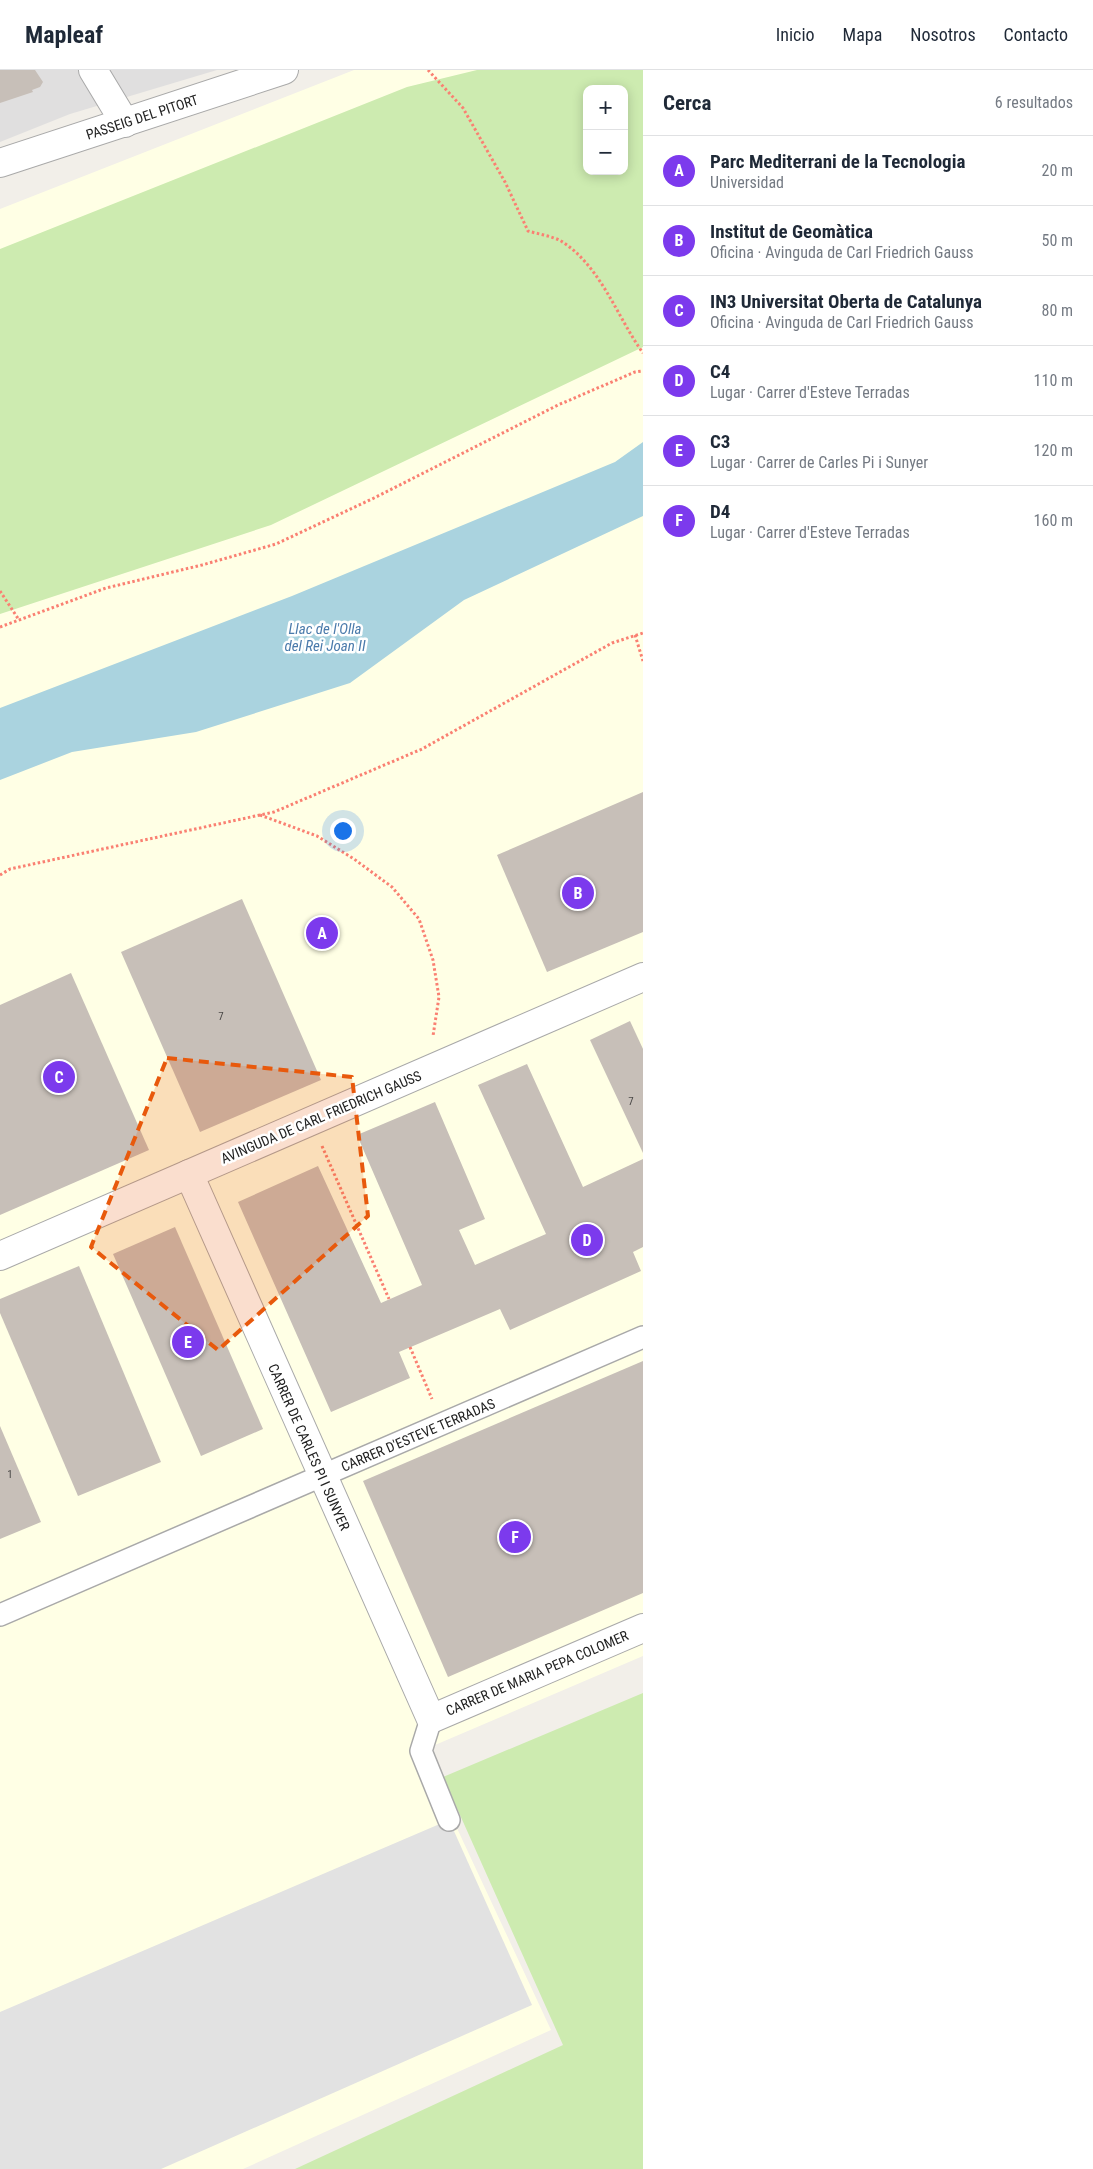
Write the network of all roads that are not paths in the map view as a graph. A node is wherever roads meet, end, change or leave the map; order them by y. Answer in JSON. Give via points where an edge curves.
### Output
{"nodes":[{"id":1,"x":93,"y":70,"type":"edge"},
{"id":2,"x":284,"y":70,"type":"edge"},
{"id":3,"x":125,"y":123,"type":"junction"},
{"id":4,"x":0,"y":163,"type":"edge"},
{"id":5,"x":643,"y":977,"type":"edge"},
{"id":6,"x":189,"y":1174,"type":"junction"},
{"id":7,"x":0,"y":1256,"type":"edge"},
{"id":8,"x":643,"y":1337,"type":"edge"},
{"id":9,"x":322,"y":1475,"type":"junction"},
{"id":10,"x":0,"y":1615,"type":"edge"},
{"id":11,"x":643,"y":1628,"type":"edge"},
{"id":12,"x":431,"y":1719,"type":"junction"},
{"id":13,"x":449,"y":1820,"type":"dead end"}],
"edges":[{"from":1,"to":3,"type":"street"},
{"from":2,"to":3,"type":"street","name":"PASSEIG DEL PITORT"},
{"from":3,"to":4,"type":"street","name":"PASSEIG DEL PITORT"},
{"from":5,"to":6,"type":"street","name":"AVINGUDA DE CARL FRIEDRICH GAUSS"},
{"from":6,"to":7,"type":"street","name":"AVINGUDA DE CARL FRIEDRICH GAUSS"},
{"from":6,"to":9,"type":"street","name":"CARRER DE CARLES PI I SUNYER"},
{"from":8,"to":9,"type":"street","name":"CARRER D'ESTEVE TERRADAS"},
{"from":9,"to":10,"type":"street","name":"CARRER D'ESTEVE TERRADAS"},
{"from":9,"to":12,"type":"street","name":"CARRER DE CARLES PI I SUNYER"},
{"from":11,"to":12,"type":"street","name":"CARRER DE MARIA PEPA COLOMER"},
{"from":12,"to":13,"type":"street","via":[[421,1750]]}]}
